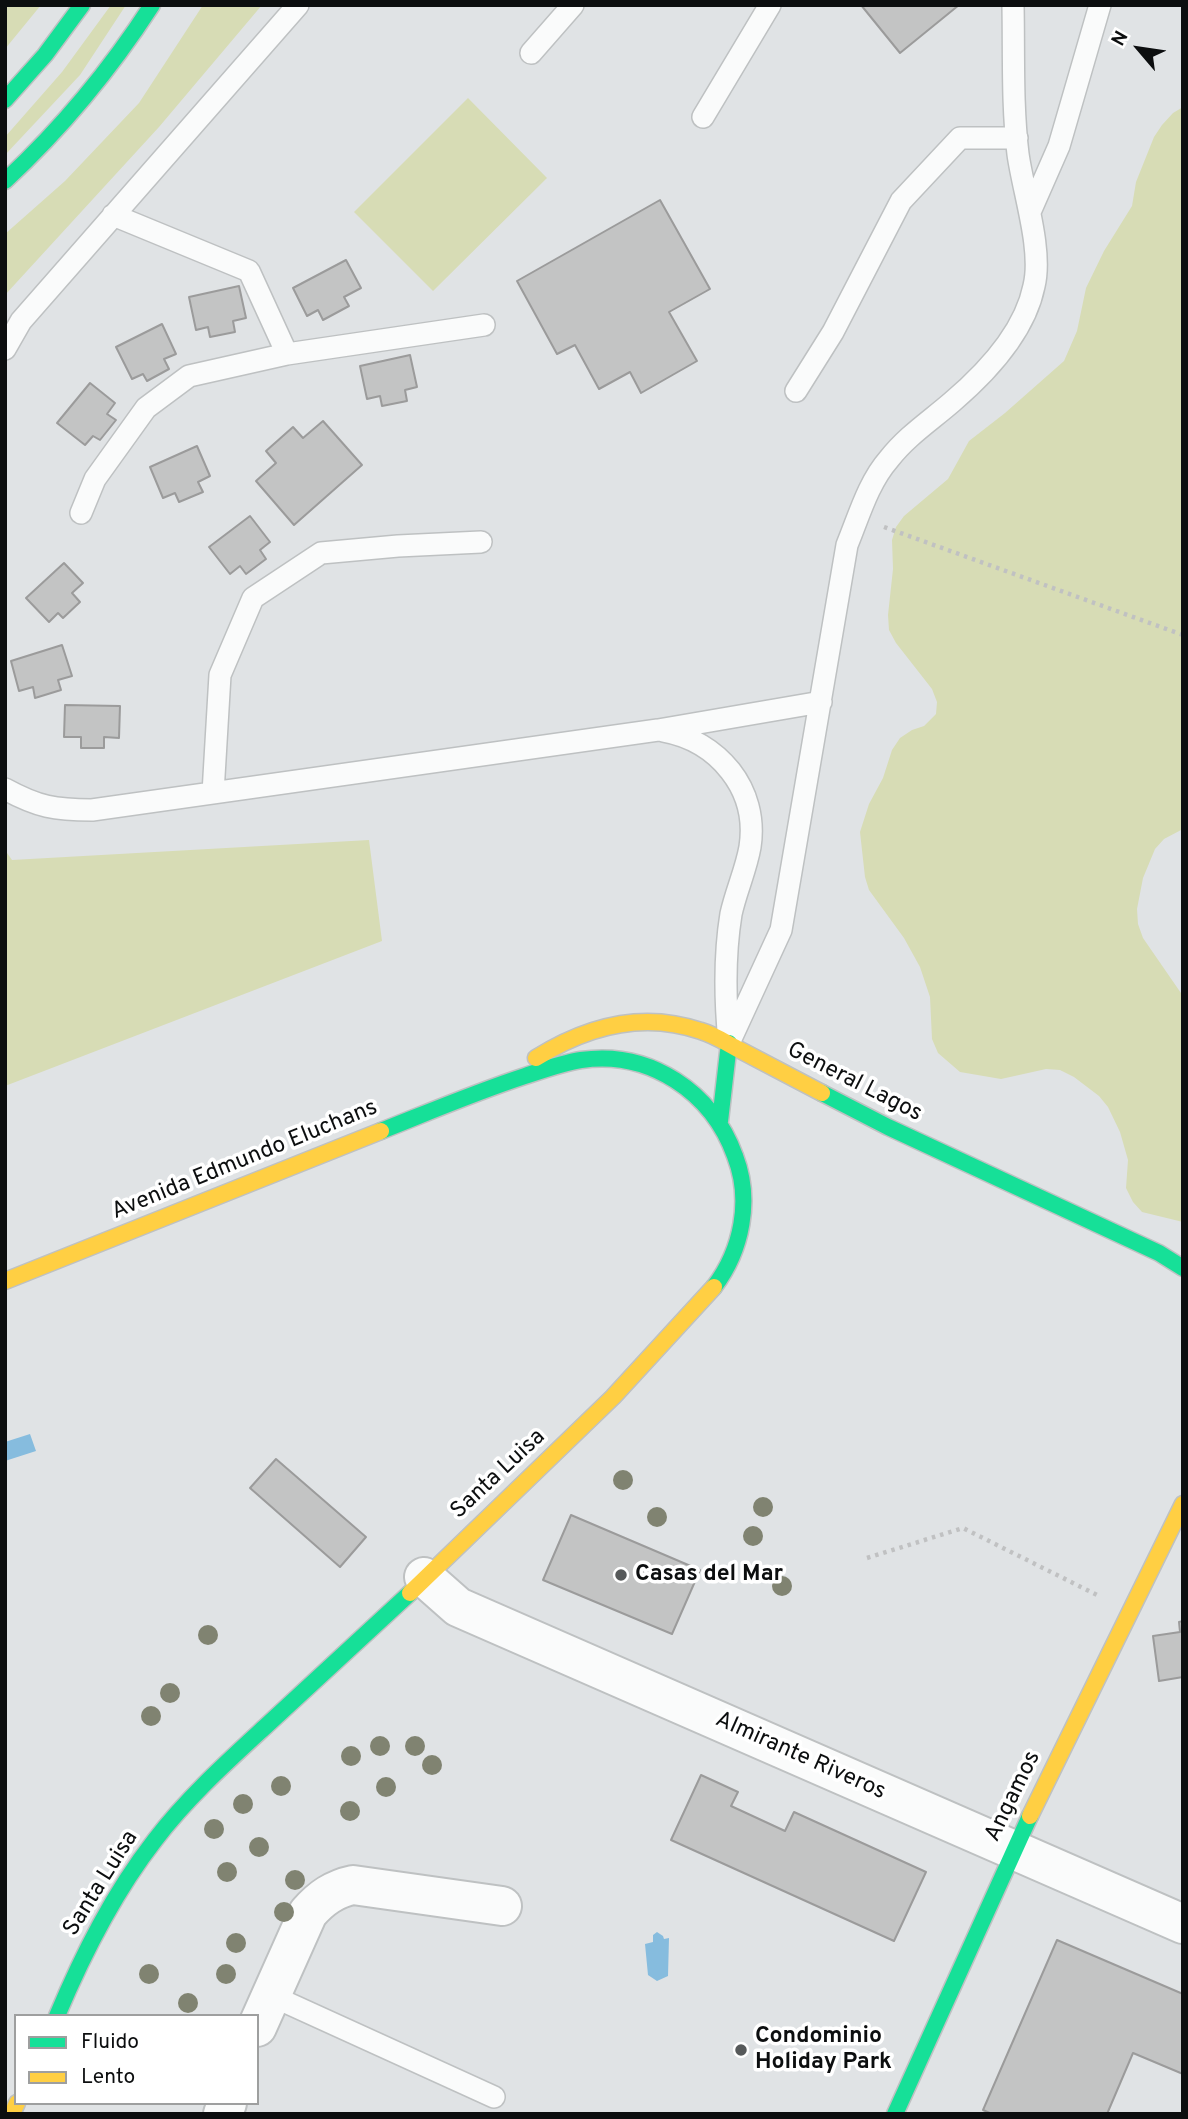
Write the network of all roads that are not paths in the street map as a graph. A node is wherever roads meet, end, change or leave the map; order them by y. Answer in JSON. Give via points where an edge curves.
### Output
{"nodes":[{"id":1,"x":82,"y":5,"type":"edge"},
{"id":2,"x":152,"y":5,"type":"edge"},
{"id":3,"x":298,"y":5,"type":"edge"},
{"id":4,"x":573,"y":5,"type":"edge"},
{"id":5,"x":770,"y":5,"type":"edge"},
{"id":6,"x":1013,"y":5,"type":"edge"},
{"id":7,"x":1100,"y":5,"type":"edge"},
{"id":8,"x":531,"y":53,"type":"dead end"},
{"id":9,"x":5,"y":100,"type":"edge"},
{"id":10,"x":703,"y":117,"type":"dead end"},
{"id":11,"x":1017,"y":138,"type":"junction"},
{"id":12,"x":5,"y":181,"type":"edge"},
{"id":13,"x":1030,"y":212,"type":"junction"},
{"id":14,"x":113,"y":215,"type":"junction"},
{"id":15,"x":484,"y":325,"type":"dead end"},
{"id":16,"x":5,"y":349,"type":"edge"},
{"id":17,"x":287,"y":354,"type":"junction"},
{"id":18,"x":796,"y":391,"type":"dead end"},
{"id":19,"x":82,"y":513,"type":"dead end"},
{"id":20,"x":481,"y":542,"type":"dead end"},
{"id":21,"x":821,"y":702,"type":"junction"},
{"id":22,"x":658,"y":730,"type":"junction"},
{"id":23,"x":5,"y":789,"type":"edge"},
{"id":24,"x":214,"y":793,"type":"junction"},
{"id":25,"x":729,"y":1043,"type":"junction"},
{"id":26,"x":502,"y":1083,"type":"junction"},
{"id":27,"x":720,"y":1122,"type":"junction"},
{"id":28,"x":1183,"y":1268,"type":"edge"},
{"id":29,"x":5,"y":1281,"type":"edge"},
{"id":30,"x":1183,"y":1504,"type":"edge"},
{"id":31,"x":424,"y":1577,"type":"junction"},
{"id":32,"x":1013,"y":1850,"type":"junction"},
{"id":33,"x":502,"y":1906,"type":"dead end"},
{"id":34,"x":1183,"y":1924,"type":"edge"},
{"id":35,"x":264,"y":2011,"type":"edge"},
{"id":36,"x":58,"y":2014,"type":"edge"},
{"id":37,"x":494,"y":2097,"type":"dead end"},
{"id":38,"x":895,"y":2114,"type":"edge"}],
"edges":[{"from":1,"to":9,"type":"main road"},
{"from":2,"to":12,"type":"main road","via":[[82,102]]},
{"from":3,"to":14,"type":"lane"},
{"from":4,"to":8,"type":"lane"},
{"from":5,"to":10,"type":"lane"},
{"from":6,"to":11,"type":"lane"},
{"from":7,"to":13,"type":"lane","via":[[1059,146]]},
{"from":11,"to":13,"type":"lane"},
{"from":11,"to":18,"type":"lane","via":[[960,138],[901,201],[833,332]]},
{"from":13,"to":21,"type":"lane","via":[[1035,285],[1015,330],[953,402],[910,435],[869,490],[847,545]]},
{"from":14,"to":16,"type":"lane","via":[[21,321]]},
{"from":14,"to":17,"type":"lane","via":[[249,271]]},
{"from":15,"to":17,"type":"lane"},
{"from":17,"to":19,"type":"lane","via":[[189,376],[146,408],[96,479]]},
{"from":20,"to":24,"type":"lane","via":[[321,553],[253,598],[220,675]]},
{"from":21,"to":22,"type":"lane"},
{"from":21,"to":25,"type":"lane","via":[[781,930]]},
{"from":22,"to":24,"type":"lane"},
{"from":22,"to":25,"type":"lane","via":[[691,739],[720,757],[739,783],[748,809],[750,846],[731,914],[724,992]]},
{"from":23,"to":24,"type":"lane","via":[[36,805],[72,810]]},
{"from":25,"to":26,"type":"main road","name":"General Lagos","via":[[674,1023],[617,1023],[590,1030],[543,1053]]},
{"from":25,"to":27,"type":"main road"},
{"from":25,"to":28,"type":"main road","name":"General Lagos","via":[[800,1083],[1159,1252]]},
{"from":26,"to":27,"type":"main road","name":"Santa Luisa","via":[[580,1060],[625,1061],[658,1071],[687,1088]]},
{"from":26,"to":29,"type":"main road","name":"Avenida Edmundo Eluchans"},
{"from":27,"to":31,"type":"main road","name":"Santa Luisa","via":[[739,1164],[743,1187],[736,1246],[721,1278],[670,1338],[582,1427]]},
{"from":30,"to":32,"type":"main road","name":"Angamos"},
{"from":31,"to":32,"type":"street","name":"Almirante Riveros","via":[[458,1607]]},
{"from":31,"to":36,"type":"main road","name":"Santa Luisa","via":[[182,1807],[116,1895]]},
{"from":32,"to":34,"type":"street","name":"Almirante Riveros"},
{"from":32,"to":38,"type":"main road","name":"Angamos"},
{"from":33,"to":35,"type":"street","via":[[354,1885],[339,1888],[308,1913]]},
{"from":35,"to":37,"type":"lane"}]}
